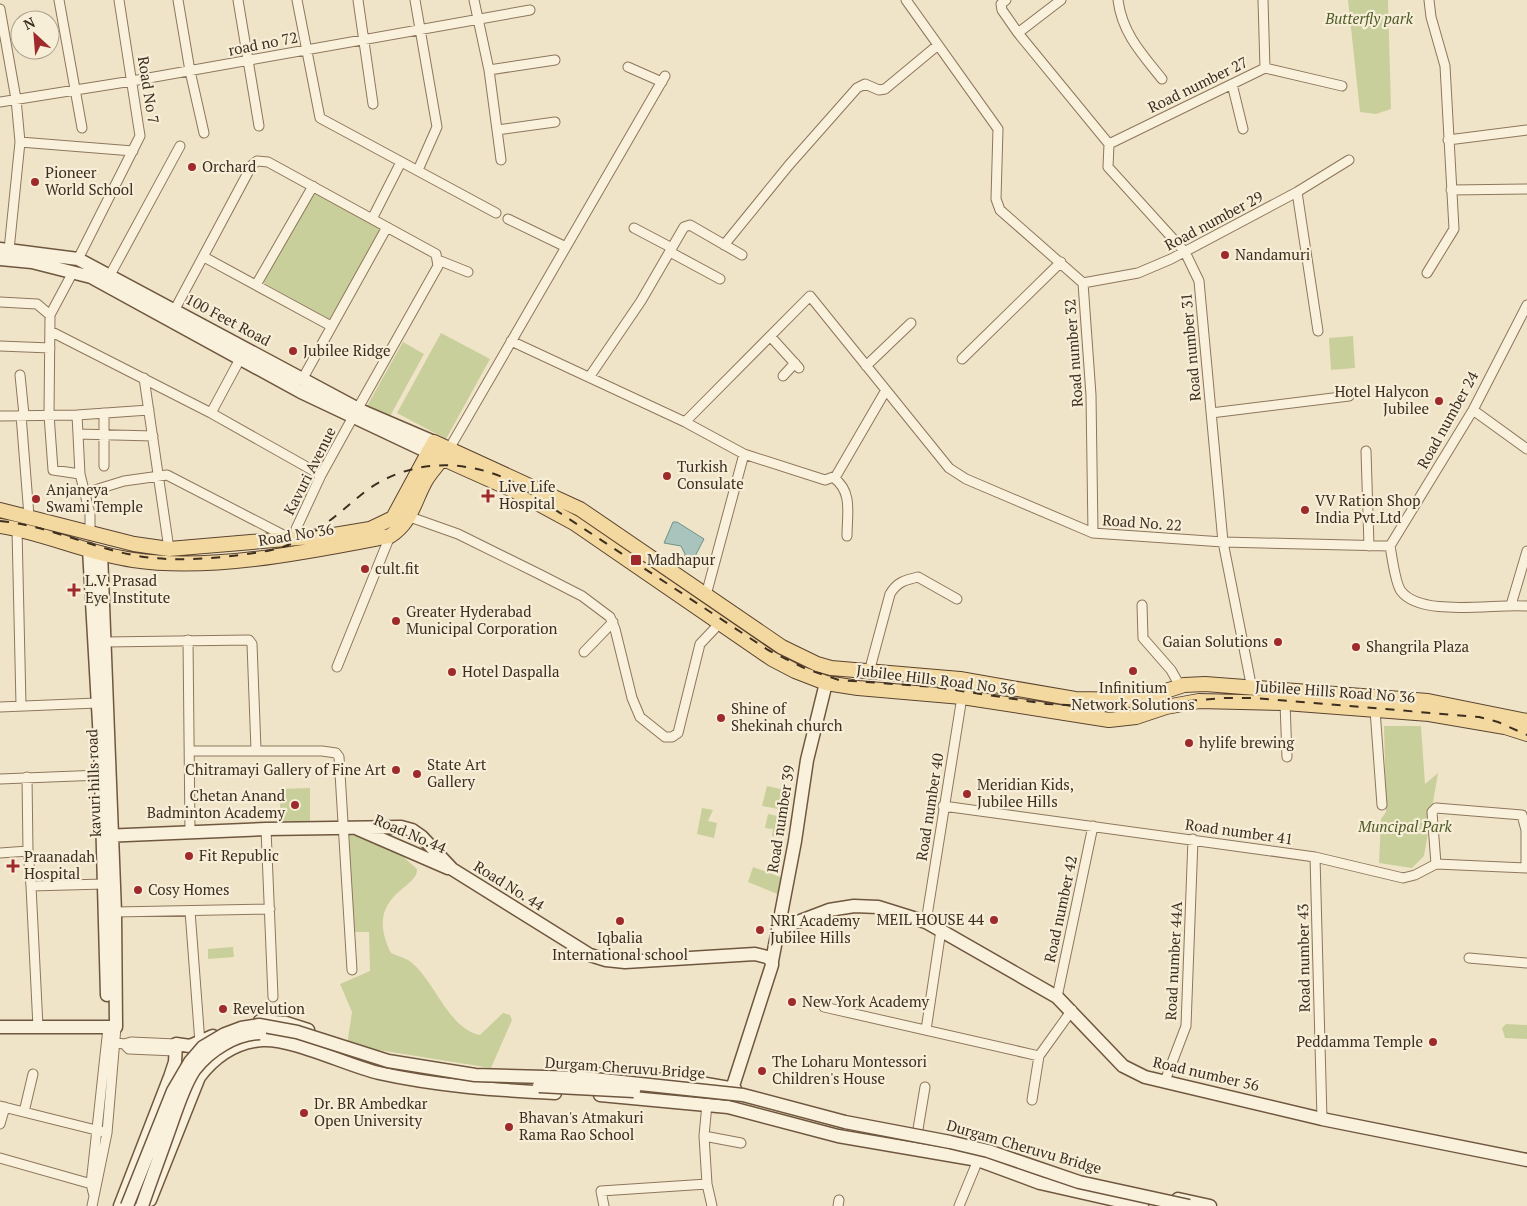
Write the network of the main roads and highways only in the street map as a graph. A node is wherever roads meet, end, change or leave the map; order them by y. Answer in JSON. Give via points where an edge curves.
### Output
{"nodes":[{"id":1,"x":3,"y":253,"type":"edge"},
{"id":2,"x":154,"y":306,"type":"junction"},
{"id":3,"x":356,"y":413,"type":"junction"},
{"id":4,"x":431,"y":447,"type":"junction"},
{"id":5,"x":446,"y":453,"type":"junction"},
{"id":6,"x":0,"y":510,"type":"edge"},
{"id":7,"x":0,"y":526,"type":"edge"},
{"id":8,"x":210,"y":547,"type":"junction"},
{"id":9,"x":95,"y":551,"type":"junction"},
{"id":10,"x":210,"y":563,"type":"junction"},
{"id":11,"x":96,"y":577,"type":"junction"},
{"id":12,"x":884,"y":673,"type":"junction"},
{"id":13,"x":826,"y":683,"type":"junction"},
{"id":14,"x":881,"y":690,"type":"junction"},
{"id":15,"x":1345,"y":701,"type":"junction"},
{"id":16,"x":1527,"y":721,"type":"edge"},
{"id":17,"x":1527,"y":734,"type":"edge"},
{"id":18,"x":350,"y":828,"type":"junction"},
{"id":19,"x":108,"y":836,"type":"junction"},
{"id":20,"x":452,"y":869,"type":"junction"},
{"id":21,"x":779,"y":929,"type":"junction"},
{"id":22,"x":772,"y":961,"type":"junction"},
{"id":23,"x":0,"y":1027,"type":"edge"},
{"id":24,"x":112,"y":1027,"type":"junction"},
{"id":25,"x":176,"y":1047,"type":"junction"},
{"id":26,"x":222,"y":1054,"type":"junction"},
{"id":27,"x":621,"y":1075,"type":"junction"},
{"id":28,"x":732,"y":1089,"type":"junction"},
{"id":29,"x":607,"y":1096,"type":"junction"},
{"id":30,"x":1527,"y":1160,"type":"edge"},
{"id":31,"x":1121,"y":1187,"type":"junction"},
{"id":32,"x":1118,"y":1200,"type":"junction"},
{"id":33,"x":120,"y":1206,"type":"edge"},
{"id":34,"x":127,"y":1206,"type":"edge"},
{"id":35,"x":142,"y":1206,"type":"edge"},
{"id":36,"x":147,"y":1206,"type":"edge"},
{"id":37,"x":1142,"y":1206,"type":"edge"},
{"id":38,"x":1163,"y":1206,"type":"edge"},
{"id":39,"x":1189,"y":1206,"type":"edge"},
{"id":40,"x":1210,"y":1206,"type":"edge"}],
"edges":[{"from":1,"to":2,"type":"main road","name":"100 Feet Road","via":[[91,278]]},
{"from":1,"to":2,"type":"main road","name":"100 Feet Road","via":[[78,259],[110,275]]},
{"from":2,"to":3,"type":"main road","name":"100 Feet Road","via":[[240,359]]},
{"from":2,"to":3,"type":"main road","name":"100 Feet Road","via":[[174,311],[303,378]]},
{"from":3,"to":4,"type":"main road","name":"100 Feet Road"},
{"from":4,"to":5,"type":"main road","name":"Jubilee Hills Road No 36"},
{"from":4,"to":8,"type":"main road","name":"Road No 36","via":[[398,511],[384,524],[334,535]]},
{"from":5,"to":10,"type":"main road","name":"Road No 36","via":[[425,483],[410,517],[390,536]]},
{"from":5,"to":12,"type":"main road","name":"Jubilee Hills Road No 36","via":[[580,509],[800,657],[831,668]]},
{"from":5,"to":13,"type":"main road","name":"Jubilee Hills Road No 36","via":[[574,523],[772,659]]},
{"from":6,"to":8,"type":"main road","name":"Road No 36","via":[[134,544],[169,549]]},
{"from":7,"to":9,"type":"main road","name":"Road No 36"},
{"from":8,"to":10,"type":"main road"},
{"from":9,"to":10,"type":"main road","name":"Road No 36","via":[[132,560]]},
{"from":9,"to":11,"type":"main road","name":"kavuri hills road"},
{"from":11,"to":19,"type":"main road","name":"kavuri hills road","via":[[101,775]]},
{"from":11,"to":19,"type":"main road","name":"kavuri hills road","via":[[105,642]]},
{"from":12,"to":14,"type":"main road"},
{"from":12,"to":15,"type":"main road","name":"Jubilee Hills Road No 36","via":[[960,679],[1033,693],[1113,700],[1138,700],[1180,686],[1205,684]]},
{"from":13,"to":14,"type":"main road","name":"Jubilee Hills Road No 36"},
{"from":13,"to":21,"type":"main road","name":"Road number 39","via":[[807,760]]},
{"from":14,"to":15,"type":"main road","name":"Jubilee Hills Road No 36","via":[[962,697],[1108,720],[1136,717],[1199,701]]},
{"from":15,"to":16,"type":"main road","name":"Jubilee Hills Road No 36","via":[[1428,702]]},
{"from":15,"to":17,"type":"main road","name":"Jubilee Hills Road No 36","via":[[1375,710],[1505,726]]},
{"from":18,"to":19,"type":"main road","name":"Road No. 44"},
{"from":18,"to":20,"type":"main road","name":"Road No.44"},
{"from":18,"to":20,"type":"main road","name":"Road No. 44","via":[[388,826],[412,830]]},
{"from":19,"to":24,"type":"main road","name":"kavuri hills road","via":[[115,912]]},
{"from":19,"to":24,"type":"main road","name":"kavuri hills road","via":[[104,884]]},
{"from":20,"to":22,"type":"main road","name":"Road No. 44","via":[[590,955],[606,960],[625,962],[755,954]]},
{"from":21,"to":22,"type":"main road","name":"Road number 39"},
{"from":21,"to":30,"type":"main road","name":"Road number 56","via":[[829,910],[878,907],[926,922],[1057,997],[1123,1066],[1145,1077]]},
{"from":22,"to":28,"type":"main road"},
{"from":23,"to":24,"type":"main road"},
{"from":25,"to":26,"type":"main road","via":[[189,1053]]},
{"from":25,"to":27,"type":"main road","via":[[200,1043],[231,1027],[262,1020],[286,1022],[370,1052],[399,1058],[476,1069]]},
{"from":25,"to":33,"type":"main road","via":[[170,1077]]},
{"from":26,"to":29,"type":"main road","via":[[249,1042],[274,1041],[355,1066],[426,1082],[469,1088]]},
{"from":26,"to":36,"type":"main road","via":[[199,1077]]},
{"from":27,"to":28,"type":"main road"},
{"from":27,"to":29,"type":"main road"},
{"from":28,"to":31,"type":"main road","via":[[991,1148],[1051,1170]]},
{"from":29,"to":32,"type":"main road","via":[[707,1104],[838,1136],[978,1160],[1040,1183]]},
{"from":31,"to":32,"type":"main road"},
{"from":31,"to":40,"type":"main road"},
{"from":32,"to":37,"type":"main road"},
{"from":34,"to":39,"type":"main road","name":"Durgam Cheruvu Bridge","bridge":true,"via":[[173,1091],[190,1062],[203,1048],[225,1034],[260,1025],[297,1032],[388,1061],[475,1075],[599,1079],[743,1095],[845,1122],[988,1151],[1078,1182]]},
{"from":35,"to":38,"type":"main road","name":"Durgam Cheruvu Bridge","bridge":true,"via":[[194,1071],[218,1048],[258,1033],[281,1035],[325,1051],[394,1069],[476,1083],[620,1090],[732,1101],[841,1128],[956,1151],[1040,1178]]}]}
